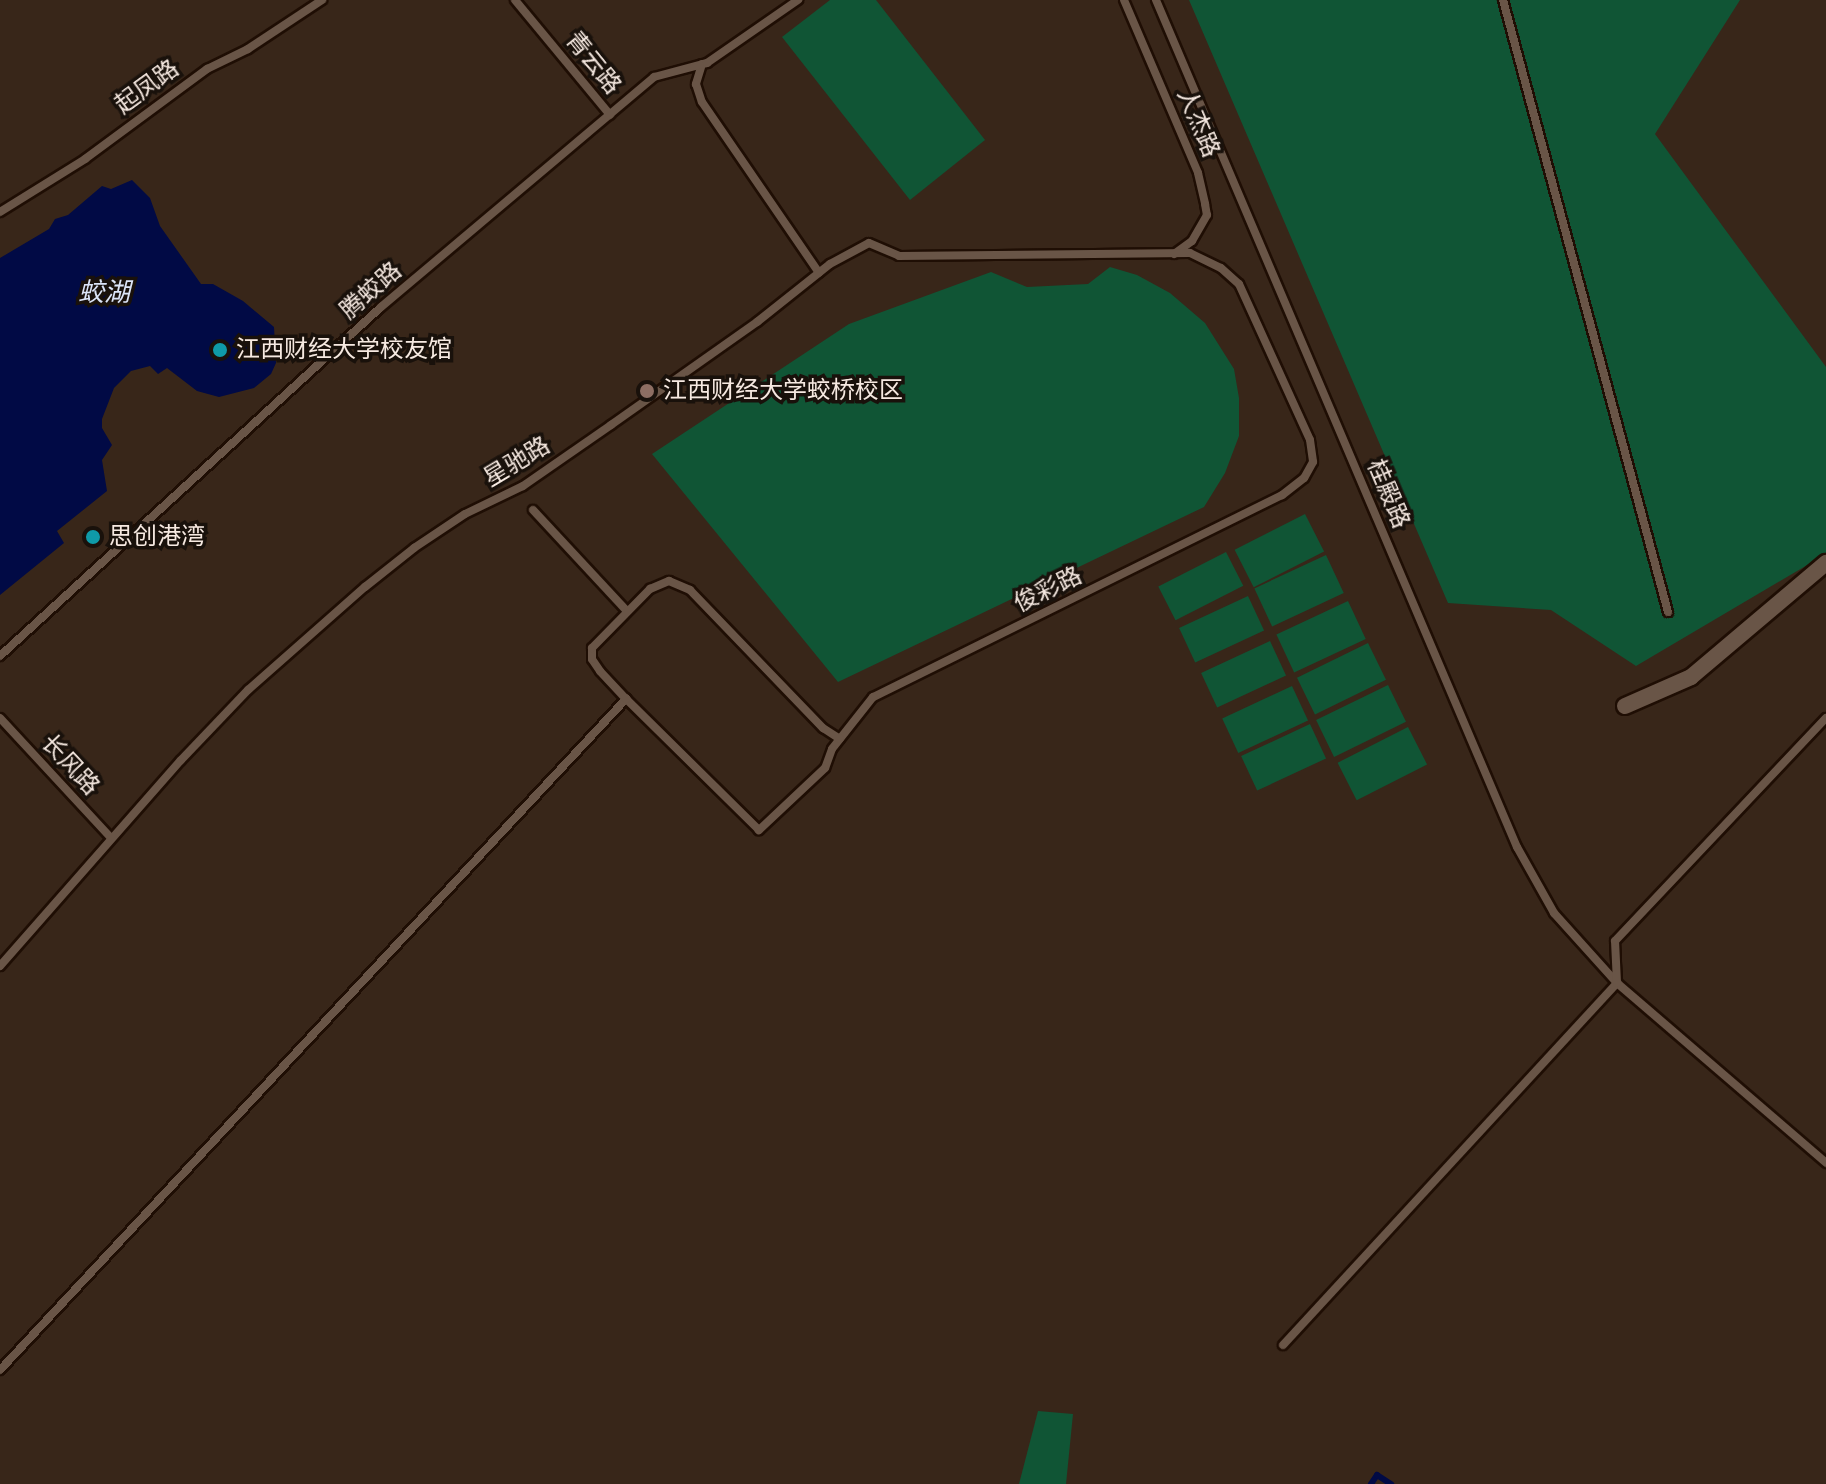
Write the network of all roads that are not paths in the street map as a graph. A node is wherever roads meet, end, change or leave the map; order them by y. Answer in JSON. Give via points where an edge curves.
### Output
{"nodes":[{"id":1,"x":322,"y":0,"type":"edge"},
{"id":2,"x":515,"y":0,"type":"edge"},
{"id":3,"x":798,"y":0,"type":"edge"},
{"id":4,"x":1124,"y":0,"type":"edge"},
{"id":5,"x":1156,"y":0,"type":"edge"},
{"id":6,"x":1503,"y":0,"type":"edge"},
{"id":7,"x":702,"y":64,"type":"junction"},
{"id":8,"x":610,"y":115,"type":"junction"},
{"id":9,"x":0,"y":212,"type":"edge"},
{"id":10,"x":1174,"y":254,"type":"junction"},
{"id":11,"x":819,"y":273,"type":"junction"},
{"id":12,"x":533,"y":510,"type":"dead end"},
{"id":13,"x":1826,"y":563,"type":"edge"},
{"id":14,"x":627,"y":611,"type":"junction"},
{"id":15,"x":1668,"y":612,"type":"dead end"},
{"id":16,"x":0,"y":656,"type":"edge"},
{"id":17,"x":626,"y":699,"type":"junction"},
{"id":18,"x":1625,"y":706,"type":"dead end"},
{"id":19,"x":0,"y":718,"type":"edge"},
{"id":20,"x":1826,"y":718,"type":"edge"},
{"id":21,"x":840,"y":739,"type":"junction"},
{"id":22,"x":111,"y":838,"type":"junction"},
{"id":23,"x":0,"y":966,"type":"edge"},
{"id":24,"x":1617,"y":983,"type":"junction"},
{"id":25,"x":1826,"y":1163,"type":"edge"},
{"id":26,"x":1283,"y":1345,"type":"dead end"},
{"id":27,"x":0,"y":1370,"type":"edge"}],
"edges":[{"from":1,"to":9,"type":"lane","name":"起凤路","via":[[207,69],[85,159]]},
{"from":2,"to":8,"type":"lane","name":"青云路"},
{"from":3,"to":7,"type":"lane","name":"腾蛟路"},
{"from":4,"to":10,"type":"lane","name":"人杰路","via":[[1198,173],[1205,204],[1207,215],[1192,241]]},
{"from":5,"to":24,"type":"lane","name":"桂殿路","via":[[1517,847],[1554,913]]},
{"from":6,"to":15,"type":"lane"},
{"from":7,"to":8,"type":"lane","name":"腾蛟路","via":[[654,77]]},
{"from":7,"to":11,"type":"lane","via":[[696,84],[702,102]]},
{"from":8,"to":16,"type":"lane","name":"腾蛟路","via":[[381,307]]},
{"from":10,"to":11,"type":"lane","name":"星驰路","via":[[899,256],[869,243]]},
{"from":10,"to":21,"type":"lane","name":"俊彩路","via":[[1206,259],[1239,284],[1310,440],[1313,462],[1304,478],[1261,508],[873,697]]},
{"from":11,"to":22,"type":"lane","name":"星驰路","via":[[523,486],[465,514],[402,557],[248,690]]},
{"from":12,"to":14,"type":"lane"},
{"from":13,"to":18,"type":"street","via":[[1691,677]]},
{"from":14,"to":17,"type":"lane","via":[[592,648],[600,671]]},
{"from":14,"to":21,"type":"lane","via":[[660,583],[690,590],[823,728]]},
{"from":17,"to":21,"type":"lane","name":"俊彩路","via":[[759,830],[825,768]]},
{"from":17,"to":27,"type":"lane"},
{"from":19,"to":22,"type":"lane","name":"长风路"},
{"from":20,"to":24,"type":"lane","via":[[1615,941]]},
{"from":22,"to":23,"type":"lane","name":"星驰路"},
{"from":24,"to":25,"type":"lane","name":"桂殿路"},
{"from":24,"to":26,"type":"lane"}]}
